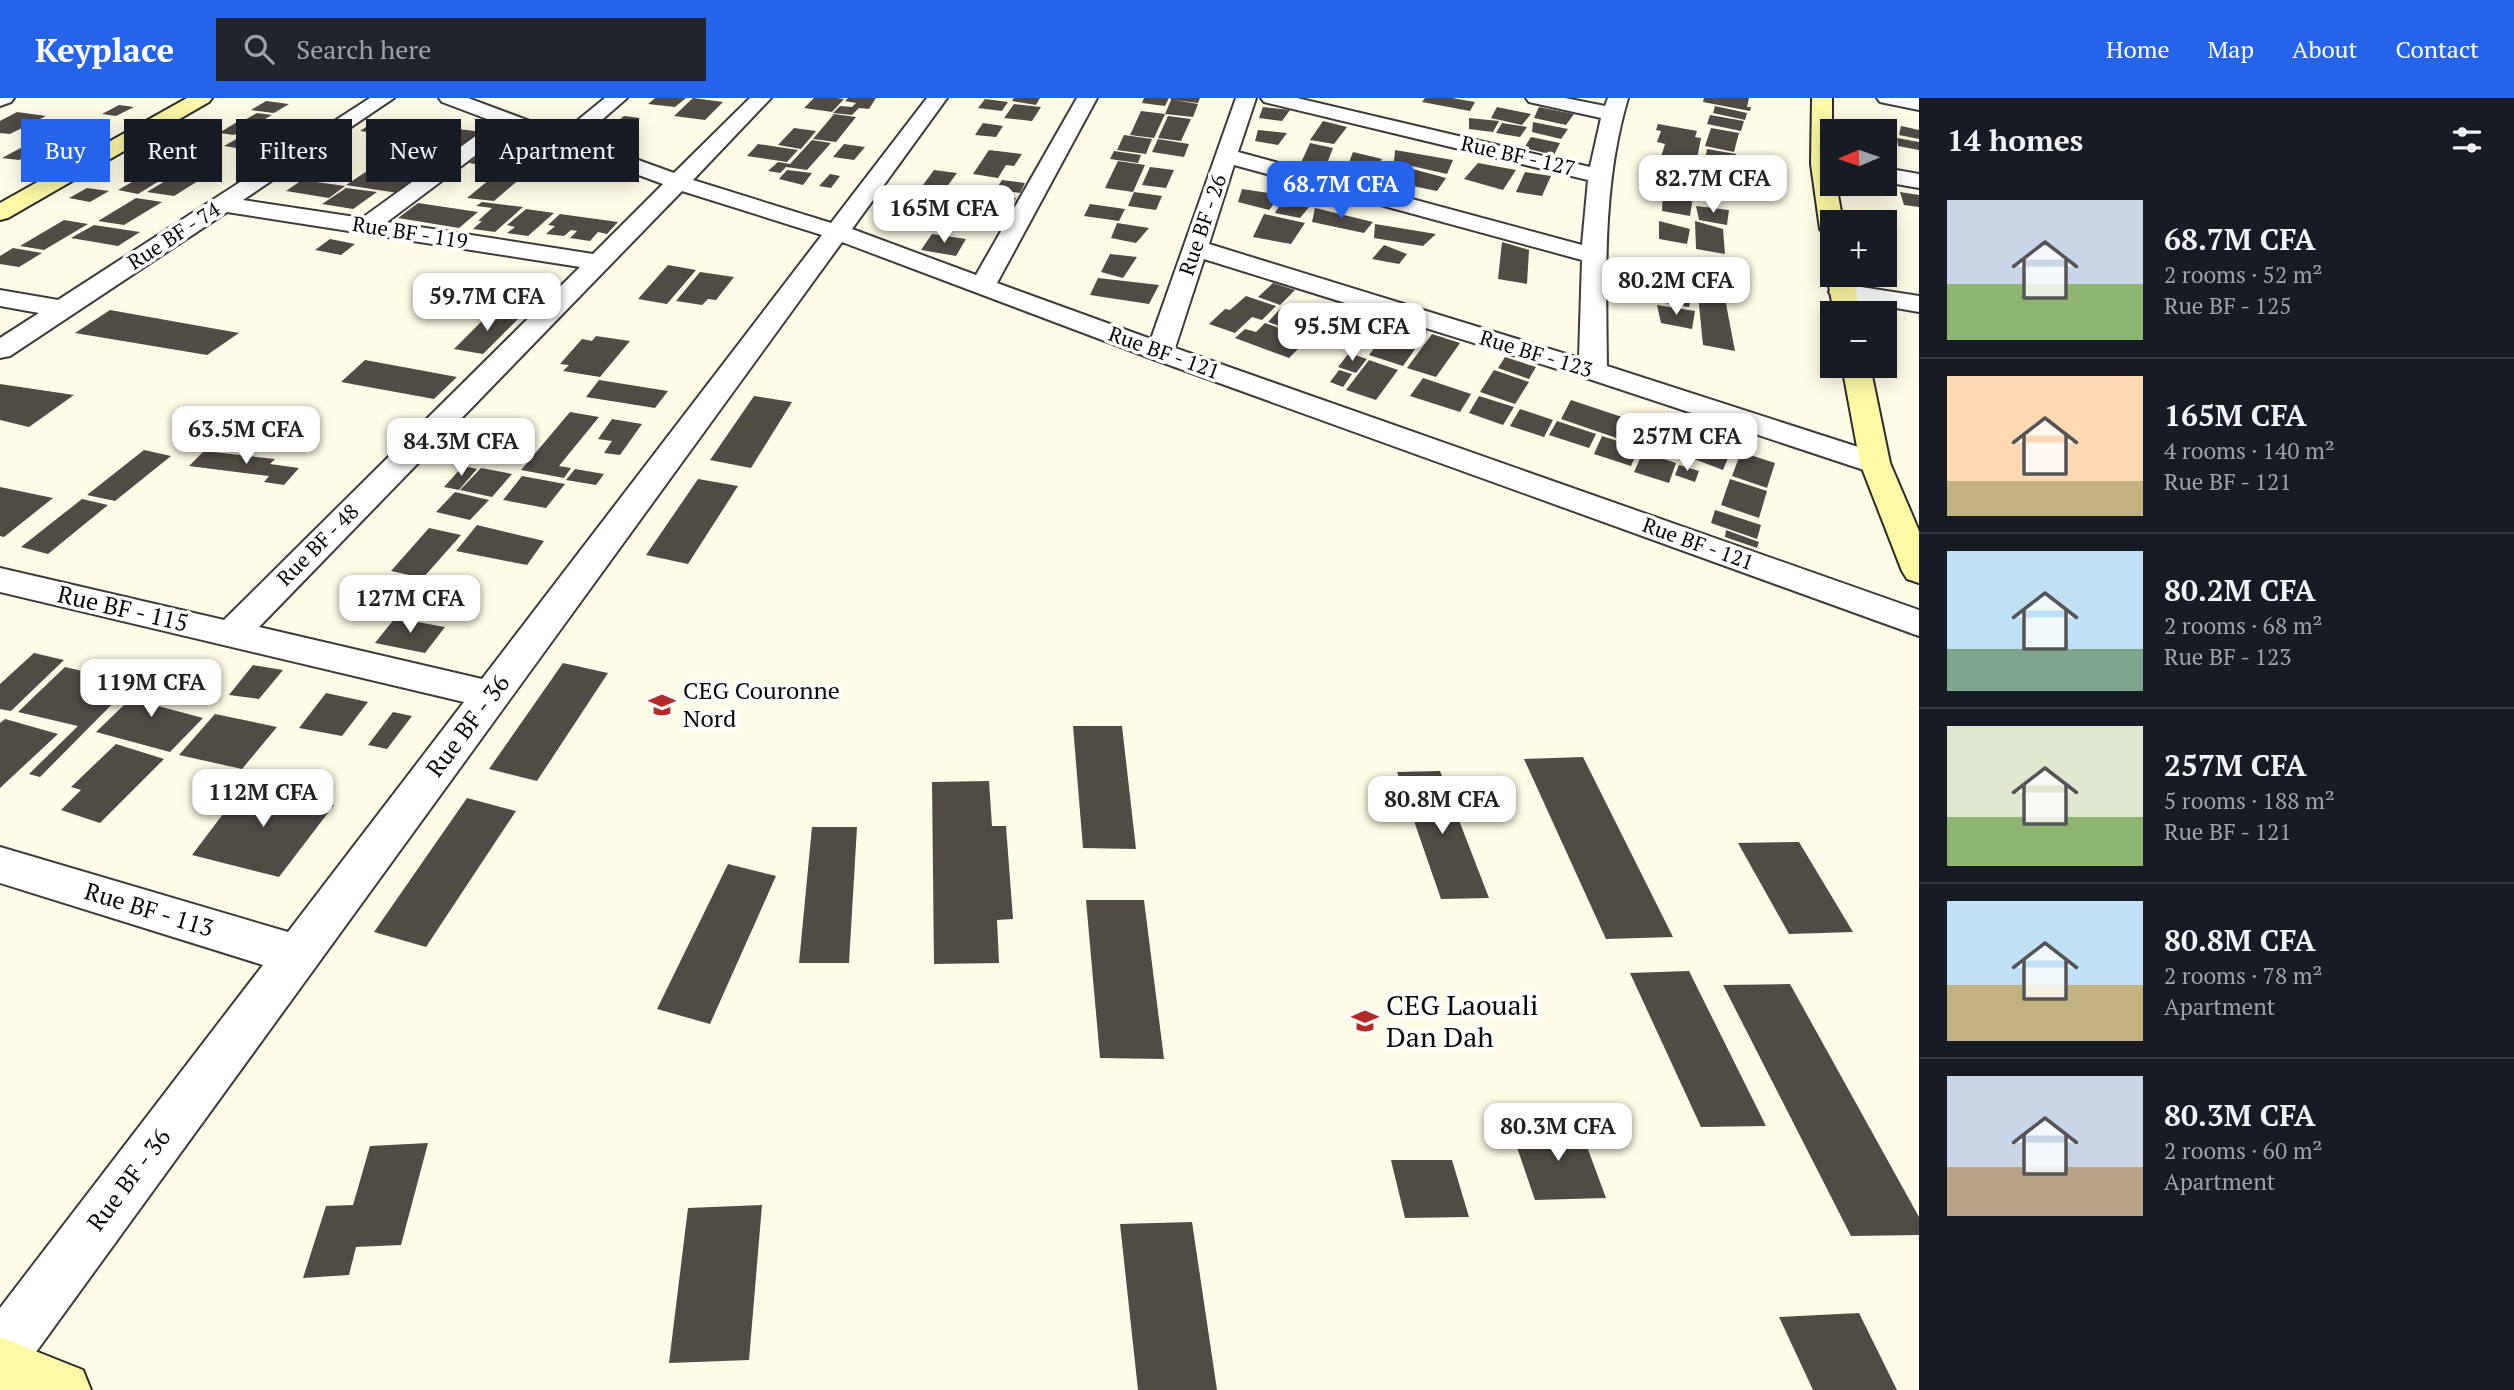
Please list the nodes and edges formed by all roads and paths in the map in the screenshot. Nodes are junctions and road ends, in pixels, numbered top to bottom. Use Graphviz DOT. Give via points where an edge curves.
graph roads {
  1 [pos="202,98"];
  2 [pos="384,98"];
  3 [pos="449,98"];
  4 [pos="617,98"];
  5 [pos="761,98"];
  6 [pos="937,98"];
  7 [pos="1087,98"];
  8 [pos="1246,98"];
  9 [pos="1271,98"];
  10 [pos="1536,98"];
  11 [pos="1887,98"];
  12 [pos="1819,99"];
  13 [pos="1919,104"];
  14 [pos="1615,106"];
  15 [pos="504,119"];
  16 [pos="592,119"];
  17 [pos="1821,119"];
  18 [pos="475,146"];
  19 [pos="1227,156"];
  20 [pos="639,168"];
  21 [pos="1601,176"];
  22 [pos="1897,177"];
  23 [pos="1919,181"];
  24 [pos="677,182"];
  25 [pos="222,204"];
  26 [pos="0,213"];
  27 [pos="367,226"];
  28 [pos="836,232"];
  29 [pos="1195,248"];
  30 [pos="1594,256"];
  31 [pos="598,262"];
  32 [pos="983,286"];
  33 [pos="1843,293"];
  34 [pos="0,298"];
  35 [pos="1919,304"];
  36 [pos="63,309"];
  37 [pos="0,350"];
  38 [pos="1160,352"];
  39 [pos="1592,372"];
  40 [pos="1858,378"];
  41 [pos="1875,463"];
  42 [pos="1919,571"];
  43 [pos="0,580"];
  44 [pos="1919,623"];
  45 [pos="231,634"];
  46 [pos="492,695"];
  47 [pos="0,864"];
  48 [pos="298,955"];
  49 [pos="0,1354"];
  50 [pos="0,1365"];
  51 [pos="63,1390"];
  1 -- 26 [label="street"];
  2 -- 25 [label="street, Rue BF - 74"];
  3 -- 15 [label="street, Rue BF - 121"];
  4 -- 16 [label="street"];
  5 -- 24 [label="street, Rue BF - 48"];
  6 -- 28 [label="street, Rue BF - 36"];
  7 -- 32 [label="street"];
  8 -- 19 [label="street, Rue BF - 26"];
  9 -- 21 [label="street, Rue BF - 127"];
  10 -- 14 [label="street"];
  11 -- 13 [label="street"];
  12 -- 17 [label="street"];
  14 -- 21 [label="street"];
  18 -- 27 [label="street"];
  19 -- 29 [label="street, Rue BF - 26"];
  19 -- 30 [label="street"];
  20 -- 24 [label="street, Rue BF - 121"];
  21 -- 30 [label="street"];
  22 -- 23 [label="street"];
  24 -- 28 [label="street, Rue BF - 121"];
  24 -- 31 [label="street, Rue BF - 48"];
  25 -- 27 [label="street, Rue BF - 119"];
  25 -- 36 [label="street, Rue BF - 74"];
  27 -- 31 [label="street, Rue BF - 119"];
  28 -- 32 [label="street, Rue BF - 121"];
  28 -- 46 [label="street, Rue BF - 36"];
  29 -- 38 [label="street, Rue BF - 26"];
  29 -- 39 [label="street, Rue BF - 123"];
  30 -- 39 [label="street"];
  31 -- 45 [label="street, Rue BF - 48"];
  32 -- 38 [label="street, Rue BF - 121"];
  33 -- 35 [label="street"];
  34 -- 36 [label="street"];
  36 -- 37 [label="street, Rue BF - 74"];
  38 -- 44 [label="street, Rue BF - 121"];
  39 -- 41 [label="street, Rue BF - 123"];
  40 -- 41 [label="street"];
  41 -- 42 [label="street"];
  43 -- 45 [label="street, Rue BF - 115"];
  45 -- 46 [label="street, Rue BF - 115"];
  46 -- 48 [label="street, Rue BF - 36"];
  47 -- 48 [label="street, Rue BF - 113"];
  48 -- 49 [label="street, Rue BF - 36"];
  50 -- 51 [label="street"];
}
